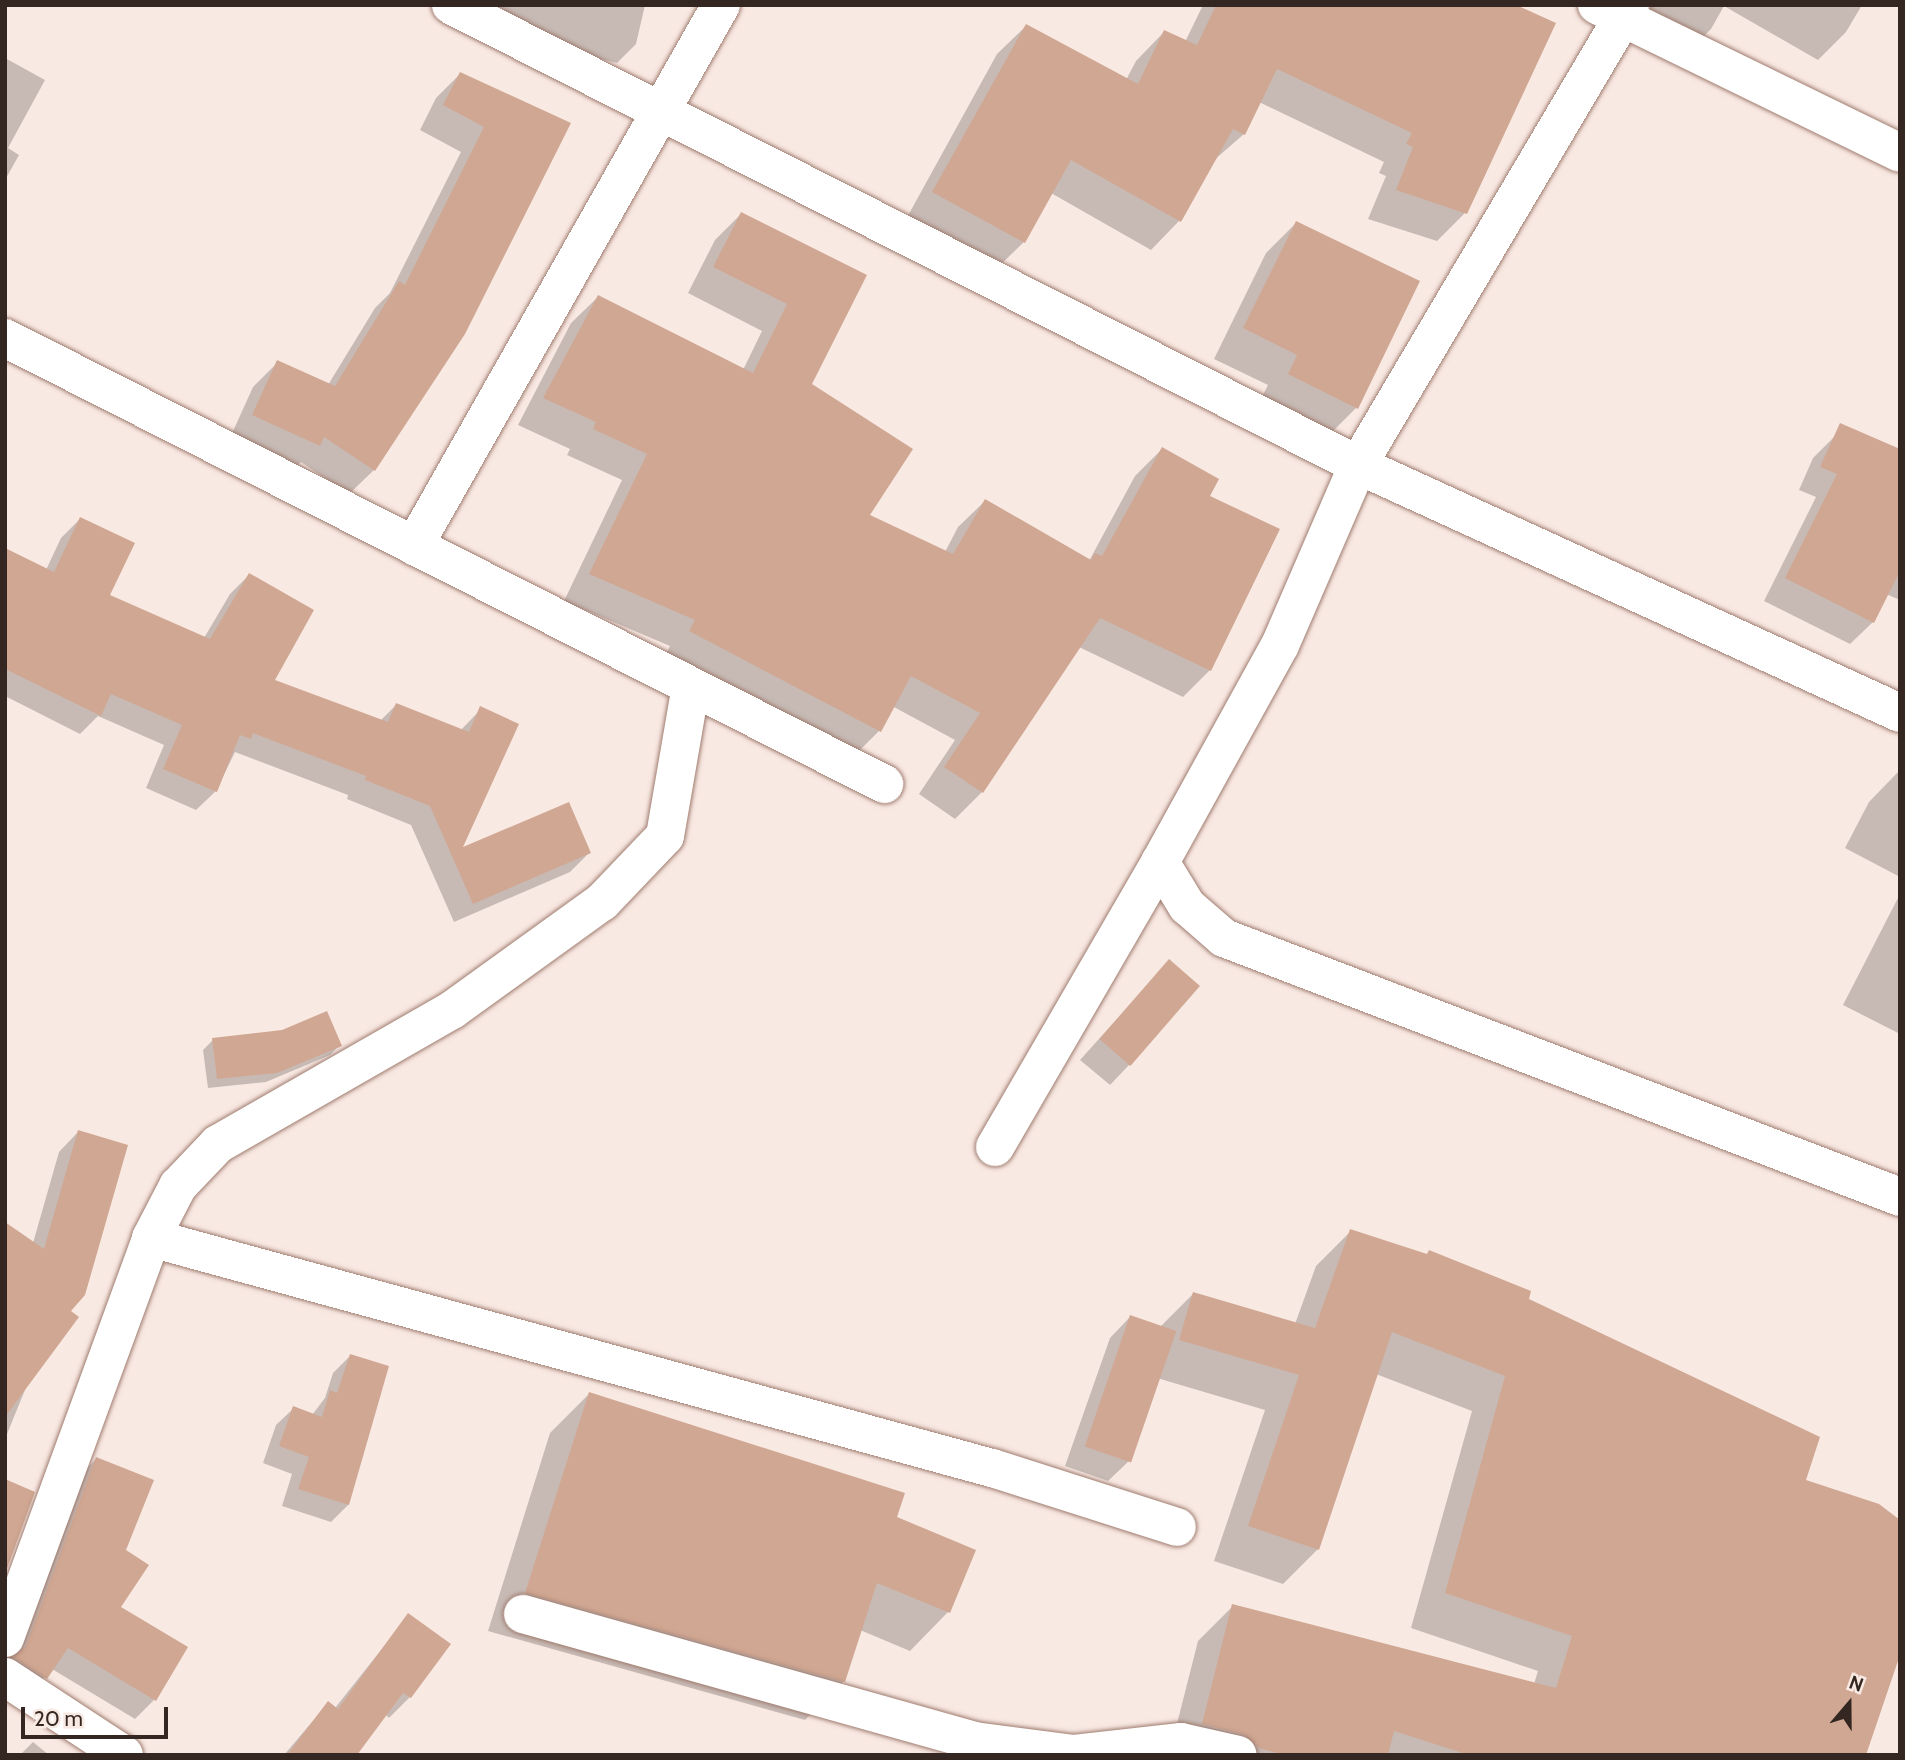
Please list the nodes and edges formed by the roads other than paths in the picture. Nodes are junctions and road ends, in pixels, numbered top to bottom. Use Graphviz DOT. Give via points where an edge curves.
graph roads {
  1 [pos="450,5"];
  2 [pos="721,5"];
  3 [pos="1617,10"];
  4 [pos="662,112"];
  5 [pos="1900,152"];
  6 [pos="5,338"];
  7 [pos="1358,465"];
  8 [pos="414,546"];
  9 [pos="691,686"];
  10 [pos="1900,713"];
  11 [pos="884,784"];
  12 [pos="1160,862"];
  13 [pos="995,1147"];
  14 [pos="1900,1198"];
  15 [pos="151,1238"];
  16 [pos="1177,1527"];
  17 [pos="523,1614"];
  18 [pos="5,1638"];
  19 [pos="5,1677"];
  20 [pos="124,1755"];
  21 [pos="1238,1755"];
  1 -- 4 [label="street"];
  2 -- 4 [label="street"];
  3 -- 5 [label="street"];
  3 -- 7 [label="street"];
  4 -- 7 [label="street"];
  4 -- 8 [label="street"];
  6 -- 8 [label="street"];
  7 -- 10 [label="street"];
  7 -- 12 [label="street" via="1280,645"];
  8 -- 9 [label="street"];
  9 -- 11 [label="street"];
  9 -- 15 [label="street" via="665,836 602,902 452,1010 218,1144 178,1186"];
  12 -- 13 [label="street"];
  12 -- 14 [label="street" via="1186,905 1224,938"];
  15 -- 16 [label="street" via="992,1468"];
  15 -- 18 [label="street"];
  17 -- 21 [label="street" via="974,1741 1074,1754 1181,1742"];
  19 -- 20 [label="street"];
}
